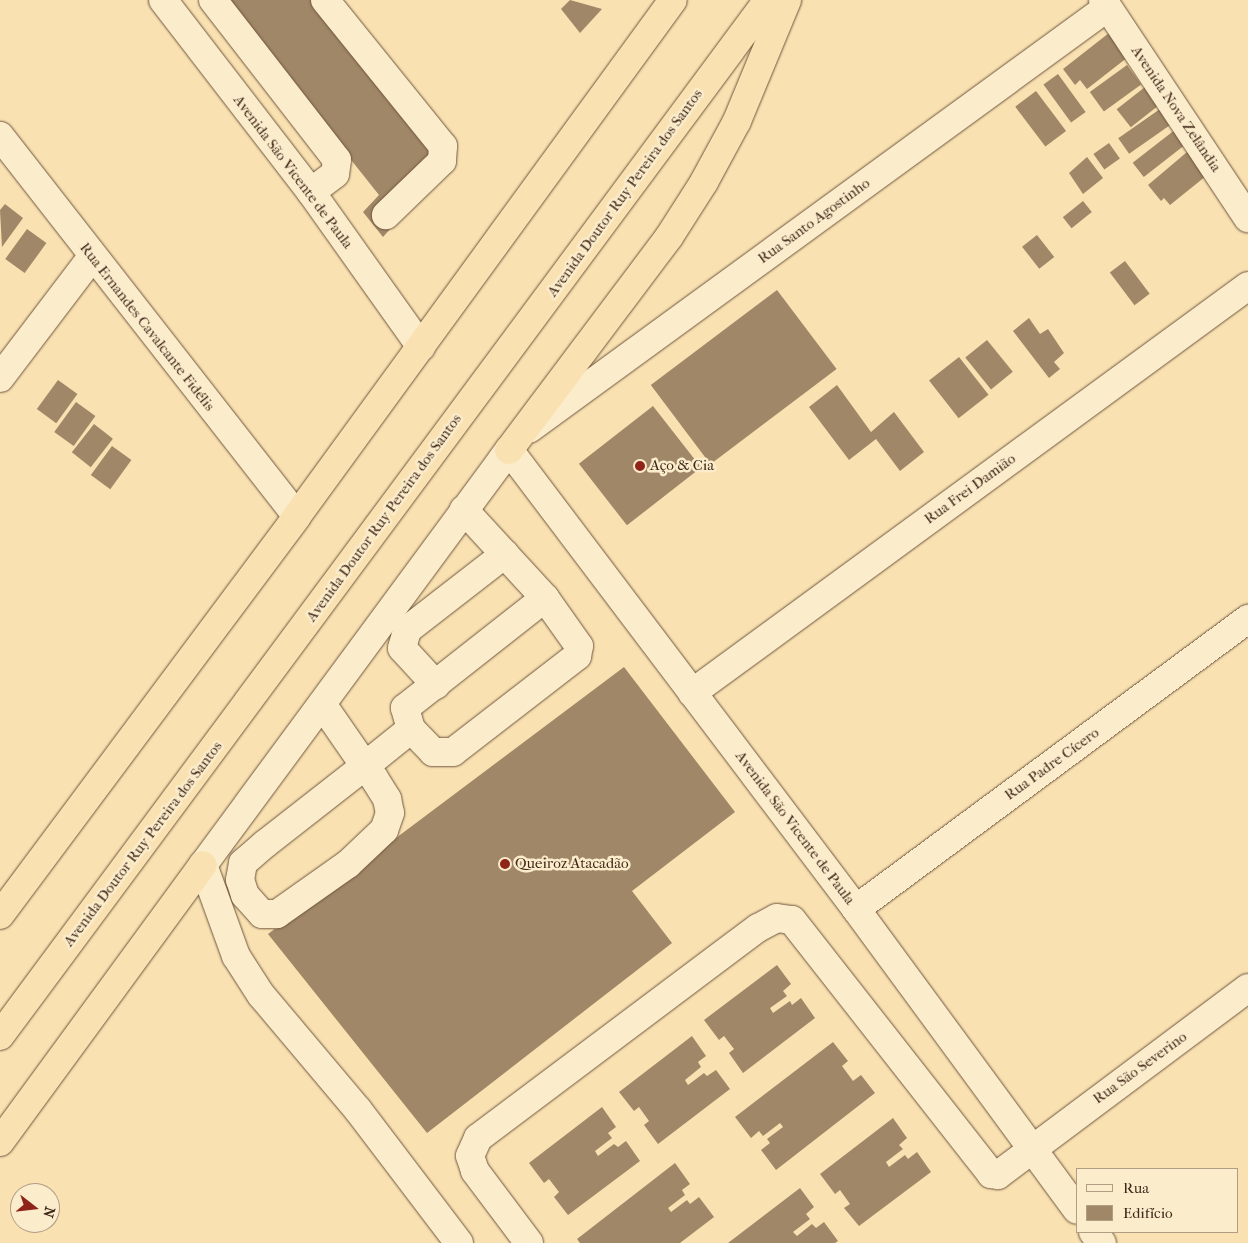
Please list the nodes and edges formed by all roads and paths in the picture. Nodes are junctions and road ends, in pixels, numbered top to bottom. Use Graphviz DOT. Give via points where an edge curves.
graph roads {
  1 [pos="162,0"];
  2 [pos="212,0"];
  3 [pos="325,0"];
  4 [pos="673,0"];
  5 [pos="768,0"];
  6 [pos="787,0"];
  7 [pos="1105,4"];
  8 [pos="0,136"];
  9 [pos="311,192"];
  10 [pos="386,215"];
  11 [pos="1248,218"];
  12 [pos="92,257"];
  13 [pos="1248,286"];
  14 [pos="420,347"];
  15 [pos="0,378"];
  16 [pos="514,442"];
  17 [pos="464,510"];
  18 [pos="297,516"];
  19 [pos="505,554"];
  20 [pos="544,598"];
  21 [pos="1248,619"];
  22 [pos="436,685"];
  23 [pos="692,693"];
  24 [pos="322,704"];
  25 [pos="412,729"];
  26 [pos="364,766"];
  27 [pos="203,865"];
  28 [pos="856,909"];
  29 [pos="0,915"];
  30 [pos="1248,988"];
  31 [pos="0,1036"];
  32 [pos="0,1142"];
  33 [pos="1032,1148"];
  34 [pos="1076,1209"];
  35 [pos="1094,1233"];
  36 [pos="459,1243"];
  37 [pos="530,1243"];
  38 [pos="1102,1243"];
  1 -- 9 [label="street, Avenida São Vicente de Paula"];
  2 -- 9 [label="street" via="337,160 335,174"];
  3 -- 10 [label="street" via="443,146 442,161"];
  4 -- 14 [label="highway"];
  5 -- 31 [label="highway, Avenida Doutor Ruy Pereira dos Santos"];
  6 -- 16 [label="highway" via="737,121 704,182 669,237"];
  7 -- 11 [label="street, Avenida Nova Zelândia"];
  7 -- 16 [label="street, Rua Santo Agostinho"];
  8 -- 12 [label="street, Rua Ernandes Cavalcante Fidélis"];
  9 -- 14 [label="street, Avenida São Vicente de Paula"];
  12 -- 15 [label="street"];
  12 -- 18 [label="street, Rua Ernandes Cavalcante Fidélis"];
  13 -- 23 [label="street, Rua Frei Damião"];
  14 -- 18 [label="highway"];
  16 -- 17 [label="street, Rua Santo Agostinho"];
  16 -- 23 [label="street, Avenida São Vicente de Paula"];
  17 -- 19 [label="street"];
  17 -- 24 [label="street, Rua Santo Agostinho"];
  18 -- 29 [label="highway"];
  19 -- 20 [label="street"];
  19 -- 22 [label="street" via="407,630 402,648"];
  20 -- 22 [label="street"];
  20 -- 25 [label="street" via="576,637 579,646 577,656 453,752 442,755 433,752"];
  21 -- 28 [label="street, Rua Padre Cícero"];
  22 -- 25 [label="street" via="405,708"];
  23 -- 28 [label="street, Avenida São Vicente de Paula"];
  24 -- 26 [label="street"];
  24 -- 27 [label="street, Rua Santo Agostinho"];
  25 -- 26 [label="street"];
  26 -- 26 [label="street" via="387,799 390,813 384,830 348,864 277,914 262,914 245,895 240,880 243,864"];
  27 -- 32 [label="highway"];
  27 -- 36 [label="street" via="236,956 291,1033 358,1110"];
  28 -- 33 [label="street, Avenida São Vicente de Paula"];
  30 -- 33 [label="street, Rua São Severino"];
  33 -- 34 [label="street, Avenida São Vicente de Paula"];
  33 -- 37 [label="street, Rua São Severino" via="1004,1172 991,1174 792,920 777,918 758,928 478,1138 470,1156 475,1171"];
  35 -- 38 [label="street"];
}
